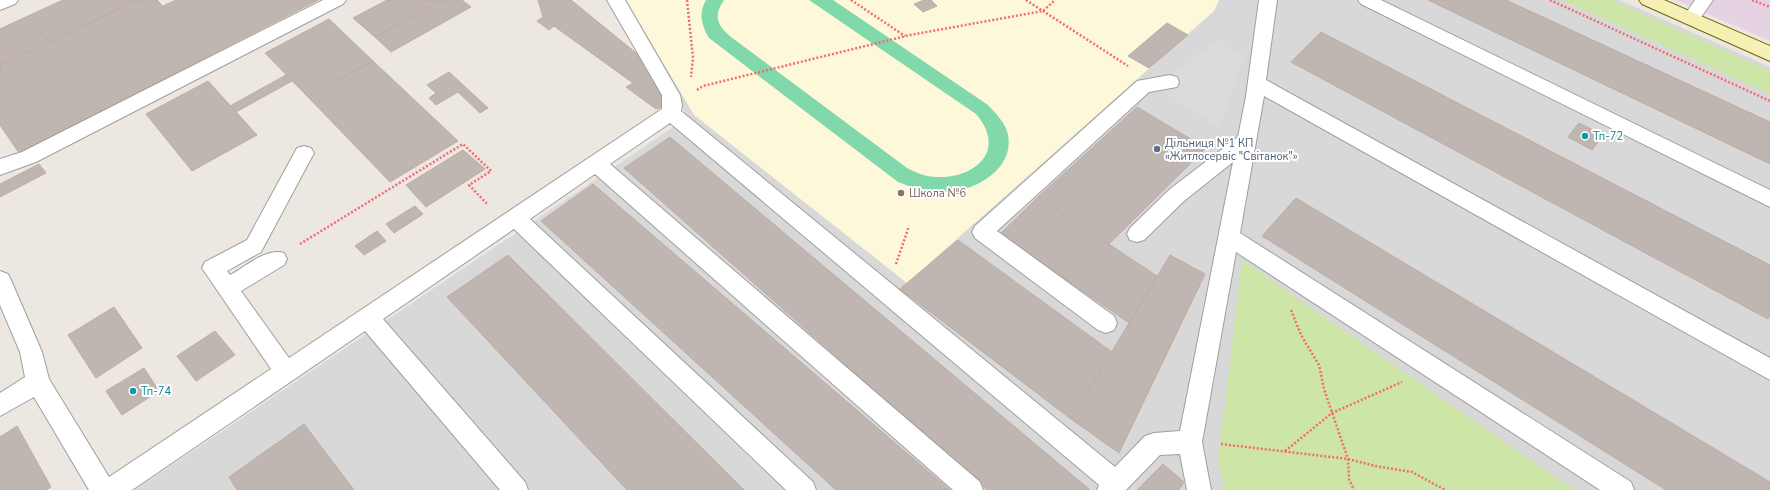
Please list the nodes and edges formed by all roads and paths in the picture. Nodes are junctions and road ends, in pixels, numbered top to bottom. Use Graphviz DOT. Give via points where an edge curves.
graph roads {
  1 [pos="9,0"];
  2 [pos="337,0"];
  3 [pos="616,0"];
  4 [pos="687,0"];
  5 [pos="851,0"];
  6 [pos="1026,0"];
  7 [pos="1055,0"];
  8 [pos="1268,0"];
  9 [pos="1367,0"];
  10 [pos="1550,0"];
  11 [pos="1648,0"];
  12 [pos="1704,0"];
  13 [pos="1752,0"];
  14 [pos="0,4"];
  15 [pos="1770,7"];
  16 [pos="1043,11"];
  17 [pos="1691,19"];
  18 [pos="905,36"];
  19 [pos="1770,54"];
  20 [pos="1128,66"];
  21 [pos="690,80"];
  22 [pos="1170,82"];
  23 [pos="1256,83"];
  24 [pos="690,94"];
  25 [pos="1770,100"];
  26 [pos="671,113"];
  27 [pos="1246,140"];
  28 [pos="304,153"];
  29 [pos="596,164"];
  30 [pos="0,167"];
  31 [pos="1770,199"];
  32 [pos="491,208"];
  33 [pos="516,218"];
  34 [pos="909,226"];
  35 [pos="1137,234"];
  36 [pos="1229,237"];
  37 [pos="276,259"];
  38 [pos="895,266"];
  39 [pos="0,280"];
  40 [pos="227,288"];
  41 [pos="1288,305"];
  42 [pos="367,317"];
  43 [pos="1106,324"];
  44 [pos="1429,366"];
  45 [pos="1770,370"];
  46 [pos="286,372"];
  47 [pos="38,382"];
  48 [pos="0,404"];
  49 [pos="1332,413"];
  50 [pos="1190,442"];
  51 [pos="1284,451"];
  52 [pos="1348,459"];
  53 [pos="1112,487"];
  54 [pos="103,490"];
  55 [pos="111,490"];
  56 [pos="516,490"];
  57 [pos="804,490"];
  58 [pos="971,490"];
  59 [pos="1199,490"];
  60 [pos="1354,490"];
  61 [pos="1445,490"];
  62 [pos="1622,490"];
  1 -- 14 [label="lane"];
  2 -- 30 [label="lane" via="29,157"];
  3 -- 26 [label="lane" via="671,95"];
  4 -- 21 [label="path" via="686,11 692,37"];
  5 -- 18 [label="path"];
  6 -- 16 [label="path"];
  7 -- 16 [label="path"];
  8 -- 23 [label="lane"];
  9 -- 31 [label="lane"];
  10 -- 25 [label="path"];
  11 -- 17 [label="street"];
  12 -- 17 [label="lane"];
  13 -- 15 [label="path"];
  16 -- 18 [label="path"];
  16 -- 20 [label="path"];
  17 -- 19 [label="street"];
  18 -- 24 [label="path" via="703,86"];
  22 -- 43 [label="lane" via="1144,86 982,232"];
  23 -- 27 [label="lane"];
  23 -- 45 [label="lane"];
  26 -- 29 [label="lane"];
  26 -- 53 [label="lane"];
  27 -- 35 [label="lane" via="1177,195"];
  27 -- 36 [label="lane"];
  28 -- 40 [label="lane" via="254,246 212,268"];
  29 -- 33 [label="lane"];
  29 -- 58 [label="lane"];
  32 -- 37 [label="path" via="469,185 491,171 463,144"];
  33 -- 42 [label="lane"];
  33 -- 57 [label="lane"];
  34 -- 38 [label="path"];
  36 -- 44 [label="lane"];
  36 -- 50 [label="lane"];
  37 -- 40 [label="lane"];
  39 -- 47 [label="lane" via="31,352"];
  40 -- 46 [label="lane"];
  41 -- 49 [label="path" via="1301,335 1319,365"];
  42 -- 46 [label="lane"];
  42 -- 56 [label="lane"];
  44 -- 49 [label="path" via="1399,383"];
  44 -- 62 [label="lane"];
  46 -- 55 [label="lane"];
  47 -- 48 [label="lane"];
  47 -- 54 [label="lane"];
  49 -- 51 [label="path"];
  49 -- 52 [label="path"];
  50 -- 51 [label="path"];
  50 -- 53 [label="lane" via="1154,444"];
  50 -- 59 [label="lane"];
  51 -- 52 [label="path"];
  52 -- 60 [label="path" via="1349,479"];
  52 -- 61 [label="path" via="1412,472"];
}
